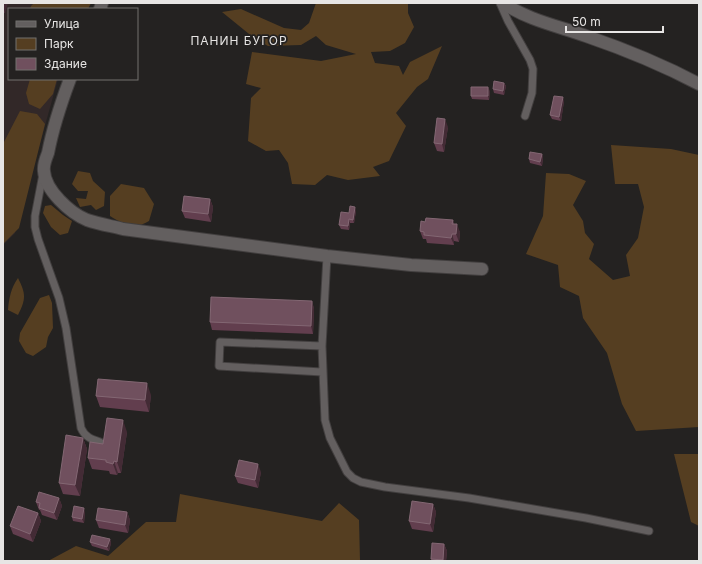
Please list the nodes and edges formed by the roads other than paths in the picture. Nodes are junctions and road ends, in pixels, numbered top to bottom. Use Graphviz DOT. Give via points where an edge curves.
graph roads {
  1 [pos="500,3"];
  2 [pos="503,3"];
  3 [pos="70,80"];
  4 [pos="699,84"];
  5 [pos="525,116"];
  6 [pos="44,170"];
  7 [pos="327,256"];
  8 [pos="482,269"];
  9 [pos="322,346"];
  10 [pos="322,372"];
  11 [pos="100,442"];
  12 [pos="649,531"];
  1 -- 5 [label="lane" via="533,69 532,93"];
  2 -- 4 [label="street" via="532,18 620,48"];
  3 -- 6 [label="street" via="53,127"];
  6 -- 7 [label="street" via="48,184 57,197 86,219 103,225"];
  6 -- 11 [label="lane" via="35,227 59,298 81,428 84,434"];
  7 -- 8 [label="street" via="410,265"];
  7 -- 9 [label="lane"];
  9 -- 10 [label="lane"];
  9 -- 10 [label="lane" via="220,342 219,366"];
  10 -- 12 [label="lane" via="325,420 330,438 347,472 361,482 586,518"];
}
